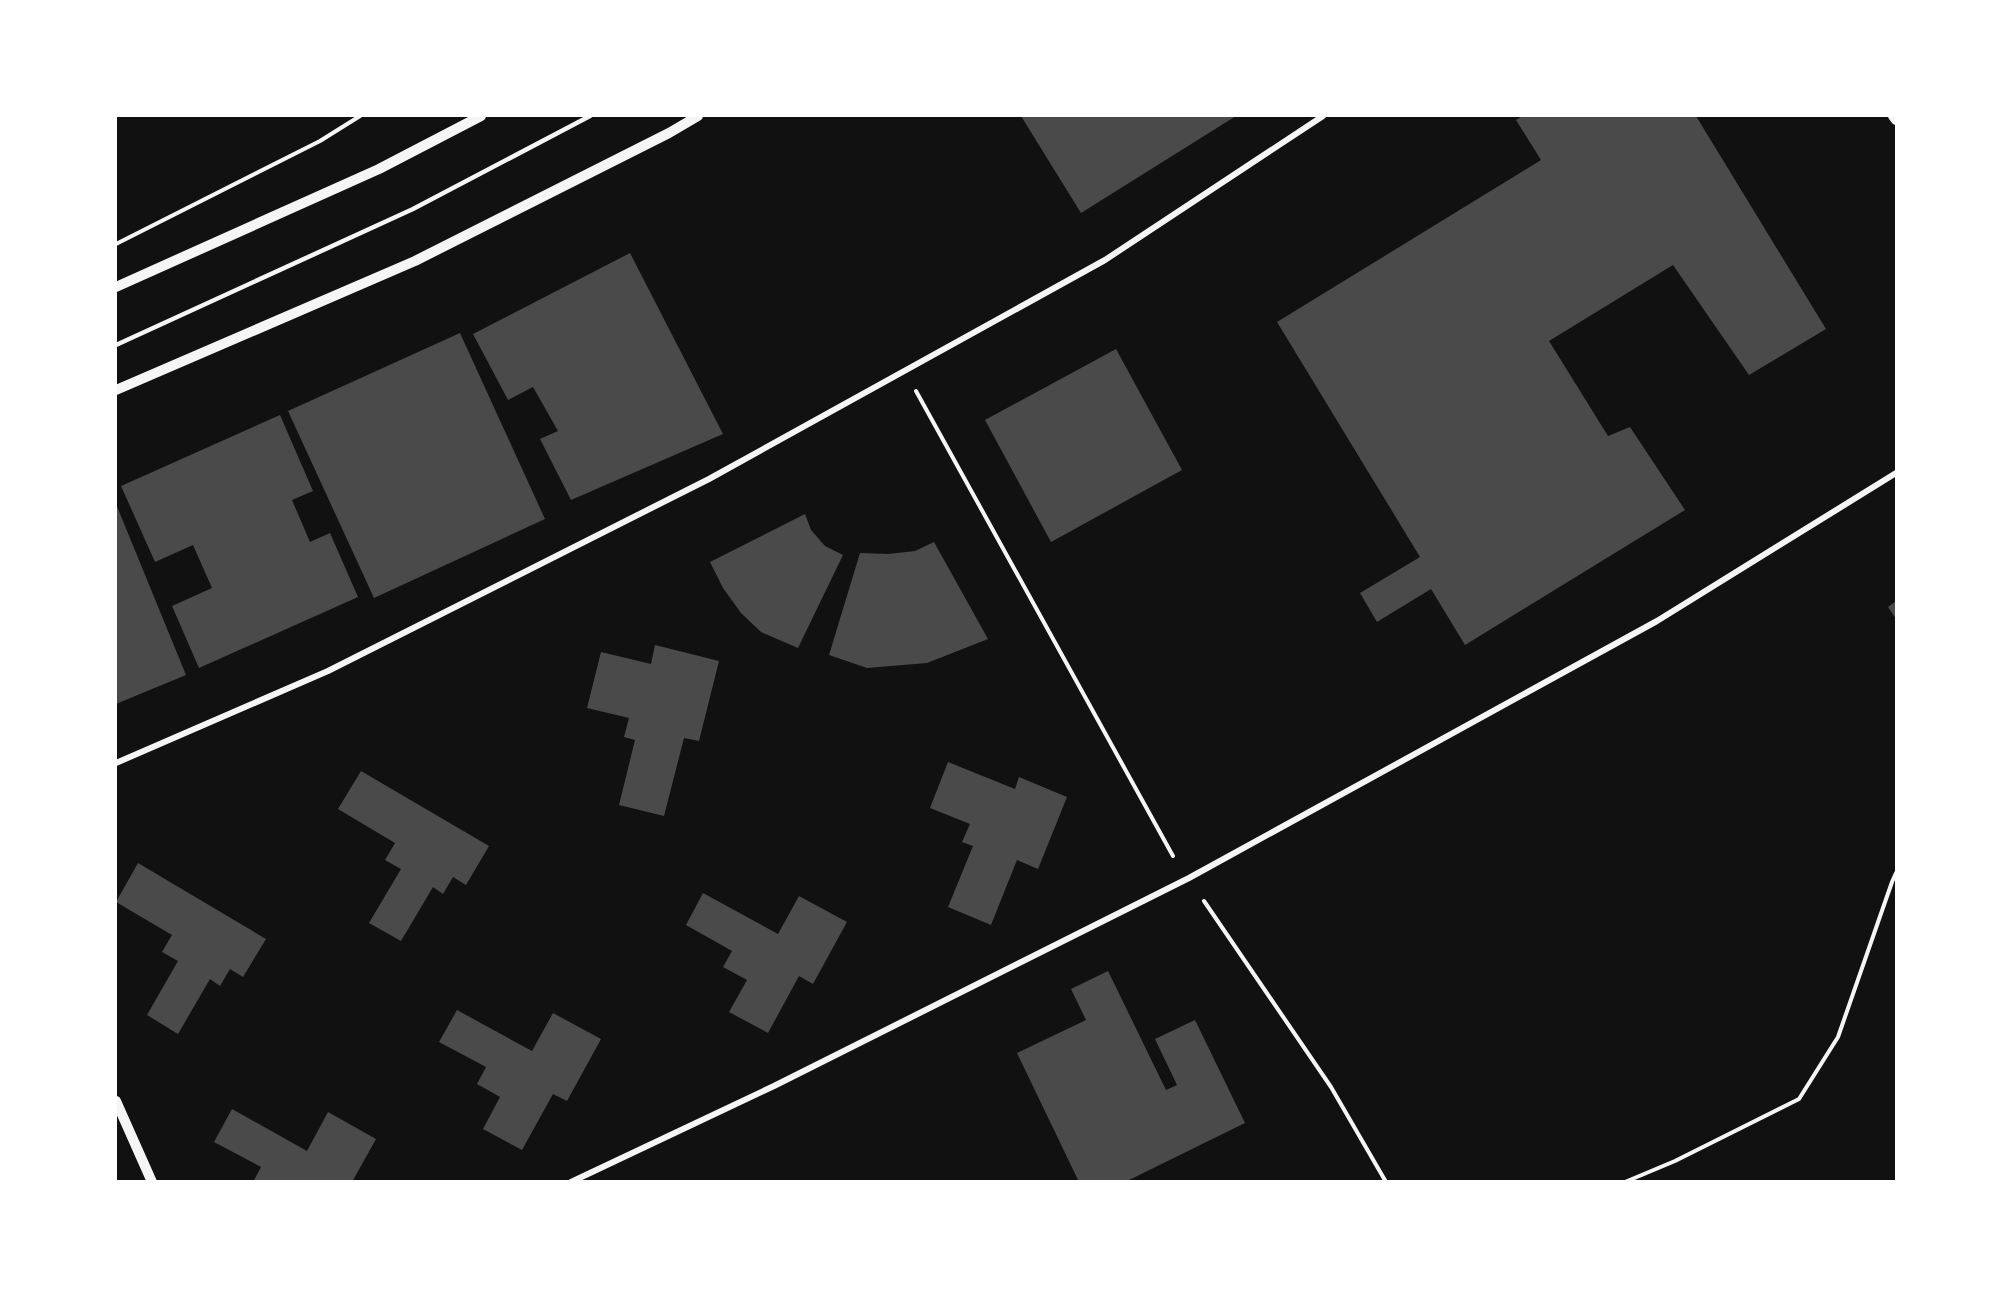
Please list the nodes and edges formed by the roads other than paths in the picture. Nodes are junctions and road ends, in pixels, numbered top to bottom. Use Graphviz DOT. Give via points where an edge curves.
graph roads {
  1 [pos="481,116"];
  2 [pos="590,116"];
  3 [pos="698,116"];
  4 [pos="1323,116"];
  5 [pos="1893,116"];
  6 [pos="1896,120"];
  7 [pos="116,287"];
  8 [pos="116,345"];
  9 [pos="116,390"];
  10 [pos="1896,473"];
  11 [pos="116,763"];
  12 [pos="116,1101"];
  13 [pos="152,1182"];
  14 [pos="571,1182"];
  1 -- 7 [label="street" via="379,169"];
  2 -- 8 [label="lane" via="413,208"];
  3 -- 9 [label="street" via="415,261"];
  4 -- 11 [label="street" via="1105,260 709,479 328,671"];
  5 -- 6 [label="street"];
  10 -- 14 [label="street" via="1657,621 1189,878 774,1086"];
  12 -- 13 [label="street"];
}
